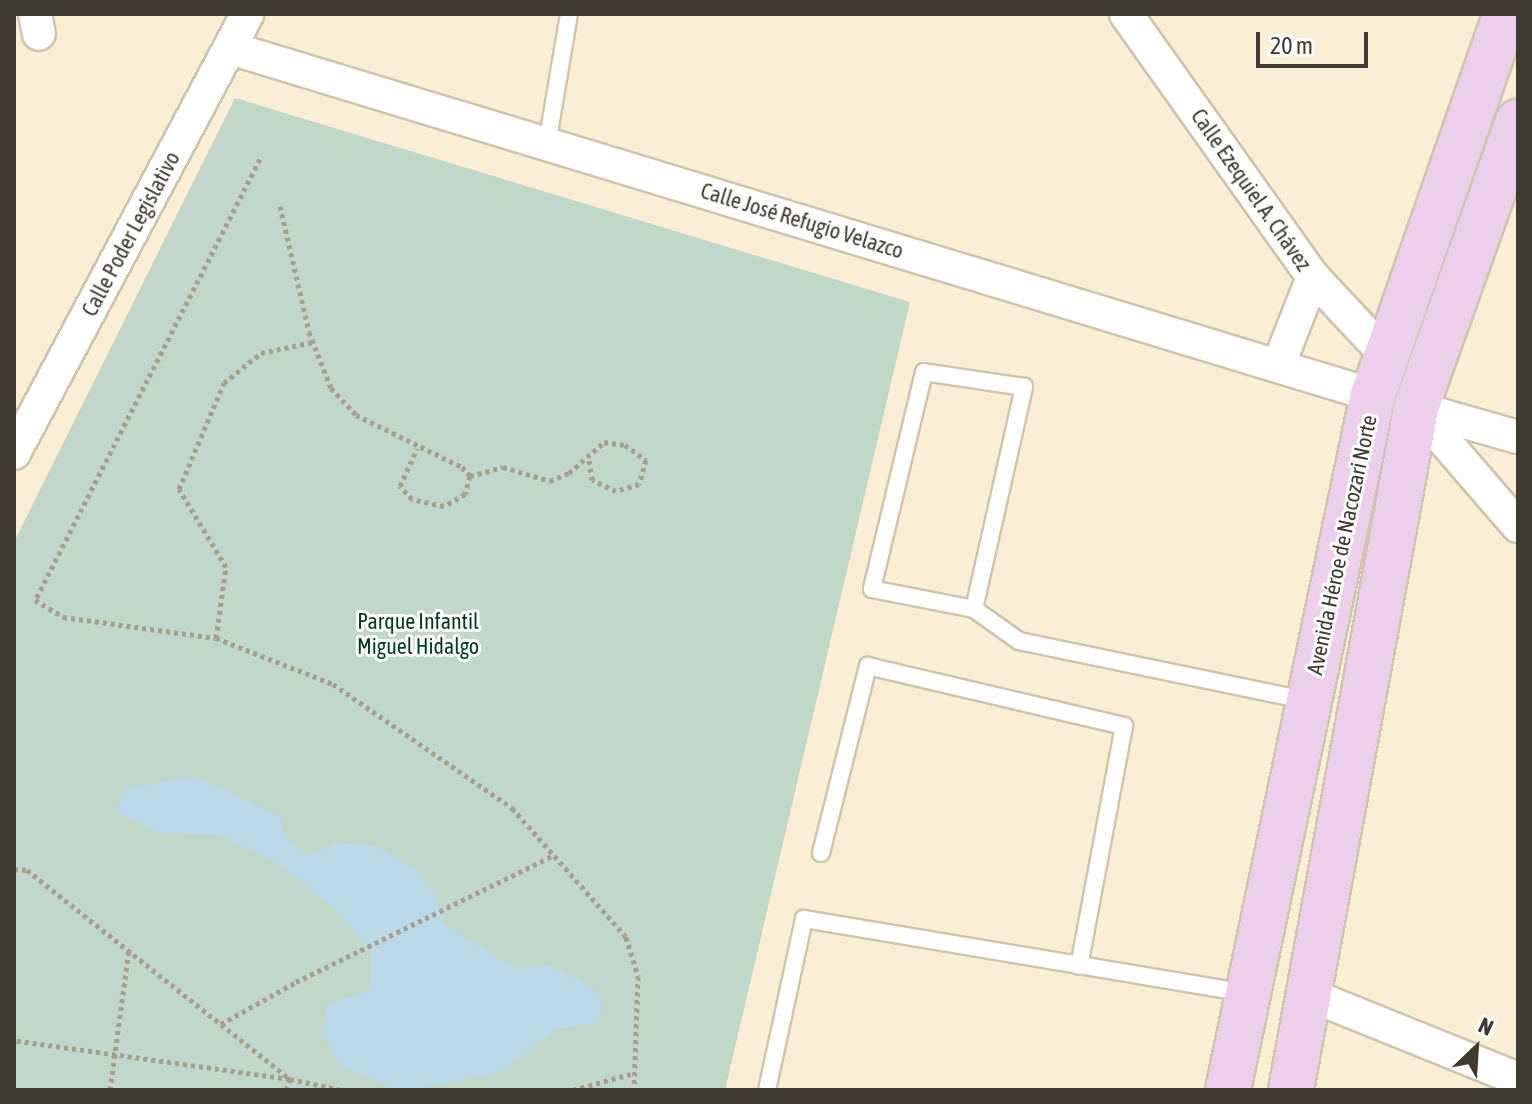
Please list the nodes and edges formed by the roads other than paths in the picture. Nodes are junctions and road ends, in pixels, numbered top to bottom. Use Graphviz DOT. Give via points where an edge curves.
graph roads {
  1 [pos="247,14"];
  2 [pos="569,14"];
  3 [pos="1126,14"];
  4 [pos="1506,14"];
  5 [pos="230,48"];
  6 [pos="1518,122"];
  7 [pos="547,144"];
  8 [pos="1313,277"];
  9 [pos="1278,366"];
  10 [pos="1381,376"];
  11 [pos="1416,408"];
  12 [pos="1518,437"];
  13 [pos="14,453"];
  14 [pos="1518,526"];
  15 [pos="974,609"];
  16 [pos="1310,701"];
  17 [pos="821,853"];
  18 [pos="1079,966"];
  19 [pos="1248,993"];
  20 [pos="1310,995"];
  21 [pos="1518,1079"];
  22 [pos="767,1090"];
  23 [pos="1228,1090"];
  24 [pos="1291,1090"];
  1 -- 5 [label="street, Calle Poder Legislativo"];
  2 -- 7 [label="lane"];
  3 -- 8 [label="street, Calle Ezequiel A. Chávez"];
  4 -- 10 [label="main road, Avenida Héroe de Nacozari Norte"];
  5 -- 7 [label="street, Calle José Refugio Velazco"];
  5 -- 13 [label="street, Calle Poder Legislativo"];
  6 -- 11 [label="main road, Avenida Héroe de Nacozari Norte"];
  7 -- 9 [label="street, Calle José Refugio Velazco"];
  8 -- 9 [label="street"];
  8 -- 10 [label="street, Calle Ezequiel A. Chávez"];
  9 -- 10 [label="street, Calle José Refugio Velazco"];
  10 -- 16 [label="main road, Avenida Héroe de Nacozari Norte"];
  11 -- 12 [label="street"];
  11 -- 14 [label="street"];
  11 -- 20 [label="main road, Avenida Héroe de Nacozari Norte"];
  15 -- 15 [label="lane" via="1024,387 924,372 872,589"];
  15 -- 16 [label="lane" via="1019,641"];
  16 -- 19 [label="main road, Avenida Héroe de Nacozari Norte"];
  17 -- 18 [label="lane" via="868,666 1124,726"];
  18 -- 19 [label="lane"];
  18 -- 22 [label="lane" via="804,919"];
  19 -- 23 [label="main road, Avenida Héroe de Nacozari Norte"];
  20 -- 21 [label="street"];
  20 -- 24 [label="main road, Avenida Héroe de Nacozari Norte"];
}
